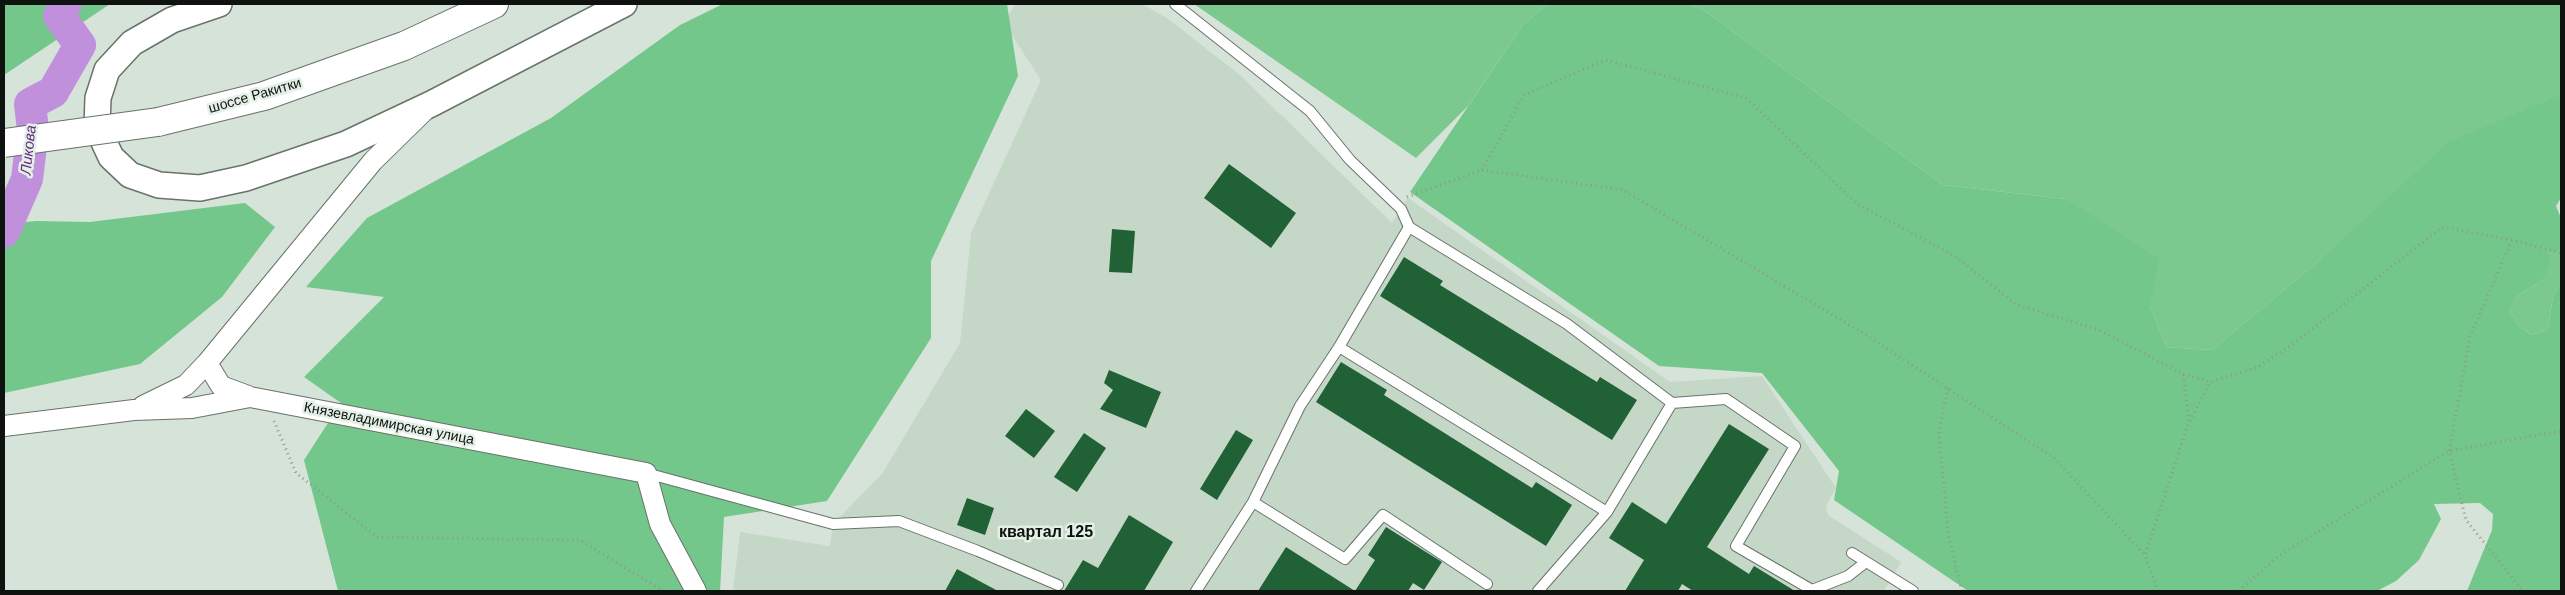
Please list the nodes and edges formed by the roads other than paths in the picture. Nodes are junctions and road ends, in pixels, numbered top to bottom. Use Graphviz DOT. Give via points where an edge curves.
graph roads {
  1 [pos="219,4"];
  2 [pos="494,4"];
  3 [pos="624,4"];
  4 [pos="1175,4"];
  5 [pos="431,104"];
  6 [pos="4,143"];
  7 [pos="1409,227"];
  8 [pos="1339,347"];
  9 [pos="207,363"];
  10 [pos="258,398"];
  11 [pos="1672,403"];
  12 [pos="134,410"];
  13 [pos="4,426"];
  14 [pos="646,474"];
  15 [pos="1253,502"];
  16 [pos="1606,512"];
  17 [pos="1852,553"];
  18 [pos="1866,562"];
  19 [pos="1487,584"];
  20 [pos="1058,585"];
  21 [pos="696,591"];
  22 [pos="1196,591"];
  23 [pos="1538,591"];
  24 [pos="1913,591"];
  1 -- 5 [label="street" via="172,20 132,43 107,70 98,98 97,127 111,157 130,174 159,185 200,188 246,178 346,144"];
  2 -- 6 [label="main road, шоссе Ракитки, bridge" via="404,46 264,96 158,122"];
  3 -- 5 [label="street"];
  4 -- 7 [label="lane" via="1310,111 1350,160 1401,209"];
  5 -- 9 [label="street" via="373,161"];
  7 -- 8 [label="lane"];
  7 -- 11 [label="lane" via="1568,324"];
  8 -- 15 [label="lane" via="1300,406"];
  8 -- 16 [label="lane"];
  9 -- 10 [label="street" via="221,386"];
  9 -- 12 [label="street" via="186,385"];
  10 -- 12 [label="street, Князевладимирская улица" via="192,408"];
  10 -- 14 [label="street, Князевладимирская улица"];
  11 -- 16 [label="lane"];
  11 -- 18 [label="lane" via="1726,399 1795,446 1736,546 1812,590 1848,576"];
  12 -- 13 [label="street, Князевладимирская улица"];
  14 -- 20 [label="lane" via="833,524 899,521"];
  14 -- 21 [label="street" via="660,524"];
  15 -- 19 [label="lane" via="1345,559 1383,515"];
  15 -- 22 [label="lane"];
  16 -- 23 [label="lane"];
  17 -- 18 [label="lane"];
  18 -- 24 [label="lane"];
}
